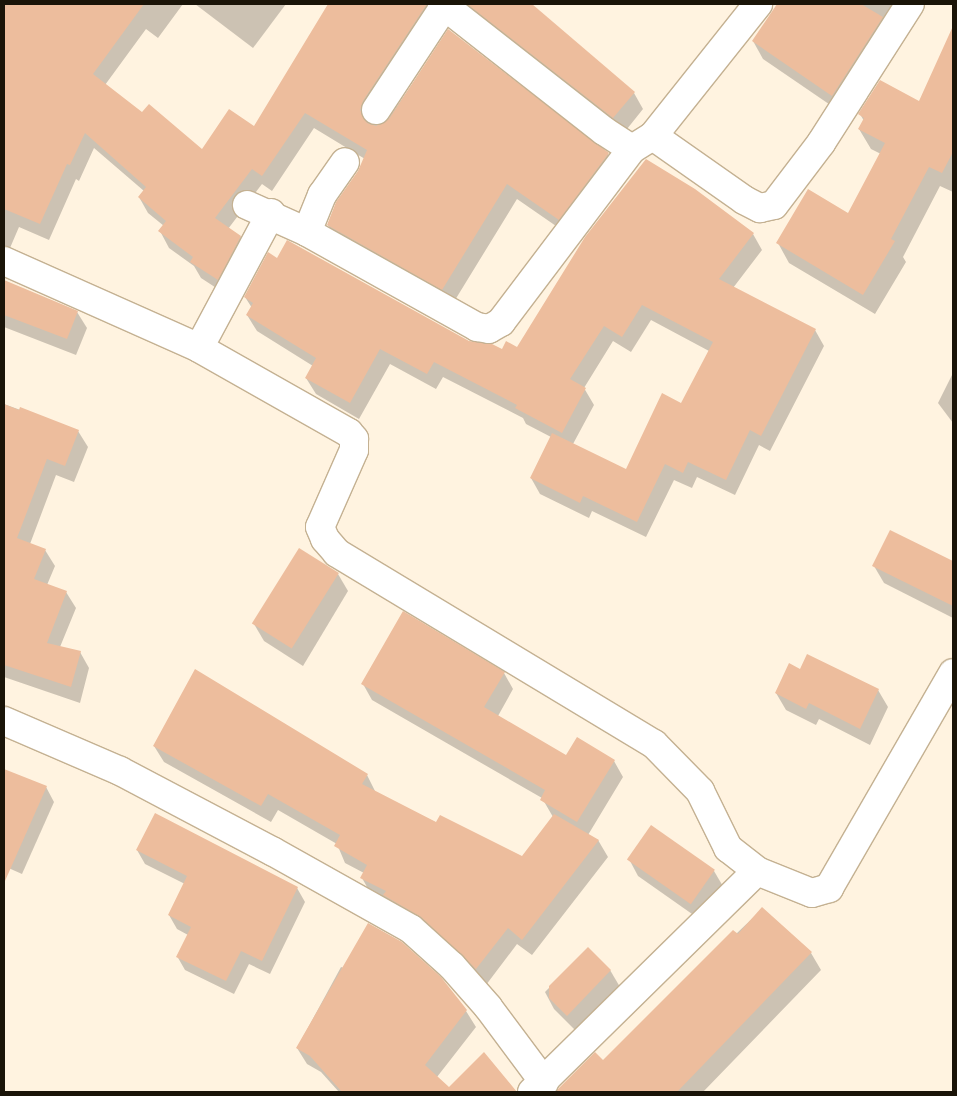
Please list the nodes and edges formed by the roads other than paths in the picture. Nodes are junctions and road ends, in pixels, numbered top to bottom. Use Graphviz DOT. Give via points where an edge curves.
graph roads {
  1 [pos="444,4"];
  2 [pos="758,4"];
  3 [pos="910,4"];
  4 [pos="376,110"];
  5 [pos="643,143"];
  6 [pos="345,162"];
  7 [pos="306,232"];
  8 [pos="4,261"];
  9 [pos="199,348"];
  10 [pos="953,673"];
  11 [pos="4,721"];
  12 [pos="757,871"];
  13 [pos="538,1087"];
  1 -- 4 [label="street"];
  1 -- 5 [label="street" via="604,131"];
  2 -- 5 [label="street"];
  3 -- 5 [label="street" via="821,143 774,205 760,208"];
  5 -- 7 [label="street" via="501,322 489,329 477,327"];
  6 -- 7 [label="street" via="322,195"];
  7 -- 9 [label="street" via="259,209"];
  8 -- 9 [label="street"];
  9 -- 12 [label="street" via="349,433 354,439 354,450 320,527 324,539 337,553 654,744 700,791 728,848"];
  10 -- 12 [label="street" via="829,888 812,893"];
  11 -- 13 [label="street" via="120,771 272,850 411,928 488,1006"];
  12 -- 13 [label="street"];
}
